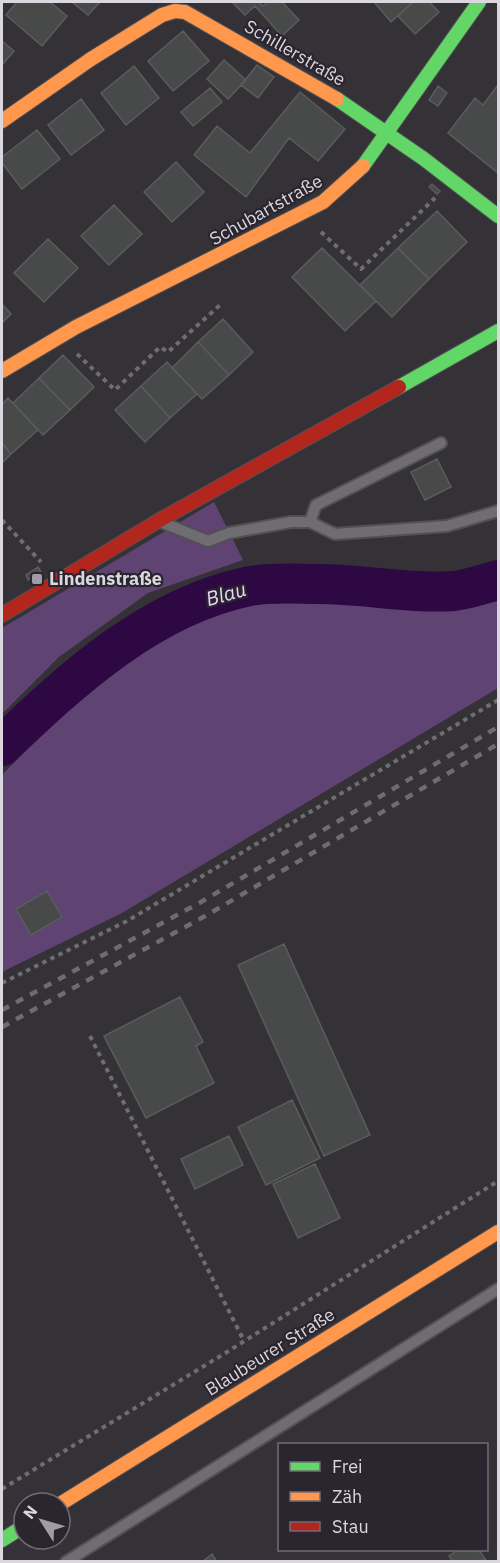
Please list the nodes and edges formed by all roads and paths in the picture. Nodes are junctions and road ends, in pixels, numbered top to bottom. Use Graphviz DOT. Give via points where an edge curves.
graph roads {
  1 [pos="477,2"];
  2 [pos="2,121"];
  3 [pos="388,131"];
  4 [pos="453,181"];
  5 [pos="301,214"];
  6 [pos="498,216"];
  7 [pos="221,304"];
  8 [pos="498,331"];
  9 [pos="59,337"];
  10 [pos="2,371"];
  11 [pos="441,443"];
  12 [pos="498,511"];
  13 [pos="2,520"];
  14 [pos="158,521"];
  15 [pos="310,522"];
  16 [pos="57,581"];
  17 [pos="2,615"];
  18 [pos="498,700"];
  19 [pos="2,983"];
  20 [pos="90,1036"];
  21 [pos="498,1181"];
  22 [pos="498,1232"];
  23 [pos="498,1289"];
  24 [pos="244,1341"];
  25 [pos="2,1489"];
  26 [pos="72,1496"];
  27 [pos="66,1562"];
  1 -- 3 [label="street, Schubartstraße"];
  2 -- 3 [label="street, Schillerstraße" via="162,15 185,12"];
  3 -- 4 [label="street, Schillerstraße"];
  3 -- 5 [label="street, Schubartstraße" via="345,185"];
  4 -- 5 [label="path" via="361,269"];
  4 -- 6 [label="street, Schillerstraße"];
  5 -- 9 [label="street, Schubartstraße"];
  7 -- 9 [label="path" via="168,352 160,347 115,390"];
  8 -- 14 [label="street"];
  9 -- 10 [label="street, Schubartstraße"];
  11 -- 15 [label="lane" via="316,505"];
  12 -- 15 [label="lane" via="447,526 335,534"];
  13 -- 16 [label="path"];
  14 -- 15 [label="lane" via="208,541 229,533"];
  14 -- 16 [label="street"];
  16 -- 17 [label="street"];
  18 -- 19 [label="path" via="127,921"];
  20 -- 24 [label="path"];
  21 -- 24 [label="path"];
  22 -- 26 [label="street, Blaubeurer Straße"];
  23 -- 27 [label="lane"];
  24 -- 25 [label="path"];
}
